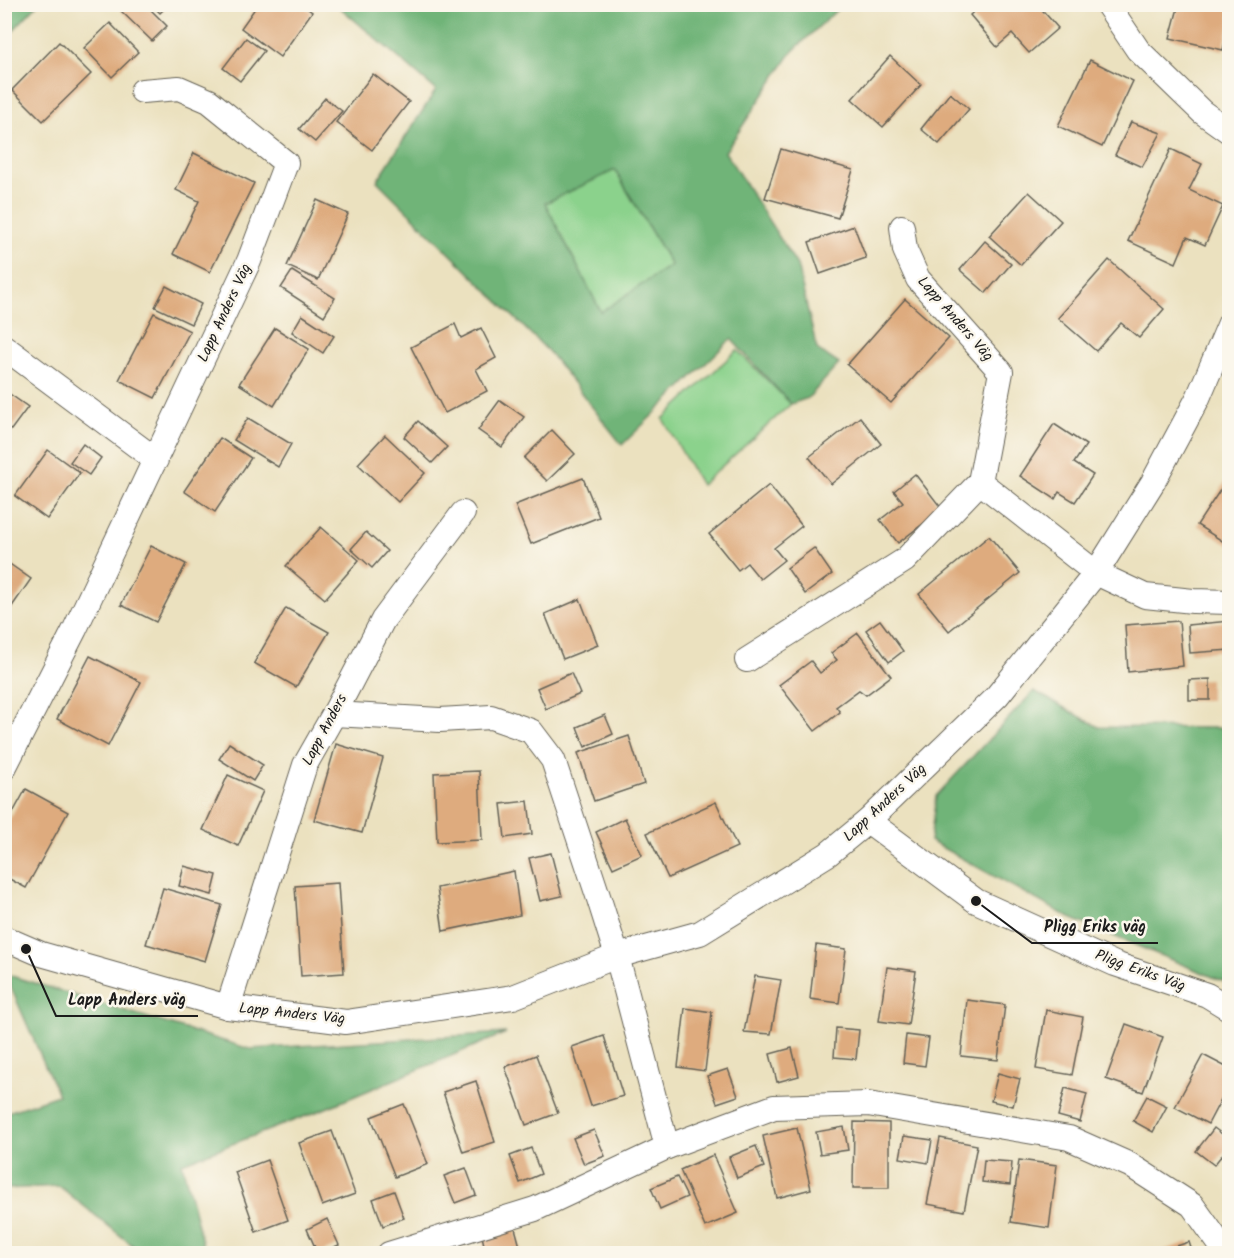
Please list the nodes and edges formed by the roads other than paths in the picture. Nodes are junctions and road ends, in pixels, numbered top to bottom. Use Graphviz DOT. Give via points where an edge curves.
graph roads {
  1 [pos="1107,4"];
  2 [pos="142,91"];
  3 [pos="1230,132"];
  4 [pos="902,226"];
  5 [pos="1230,323"];
  6 [pos="4,347"];
  7 [pos="156,460"];
  8 [pos="980,482"];
  9 [pos="463,513"];
  10 [pos="1096,573"];
  11 [pos="1230,602"];
  12 [pos="747,660"];
  13 [pos="334,714"];
  14 [pos="14,727"];
  15 [pos="4,768"];
  16 [pos="868,821"];
  17 [pos="4,938"];
  18 [pos="617,956"];
  19 [pos="228,1007"];
  20 [pos="1230,1009"];
  21 [pos="667,1147"];
  22 [pos="389,1254"];
  23 [pos="1227,1254"];
  1 -- 3 [label="street" via="1138,50 1202,112"];
  2 -- 7 [label="street, Lapp Anders Väg" via="178,88 208,101 286,163 249,261"];
  4 -- 8 [label="street, Lapp Anders Väg" via="904,250 918,279 1001,372"];
  5 -- 10 [label="street, Lapp Anders Väg" via="1198,398 1153,482"];
  6 -- 7 [label="street"];
  7 -- 14 [label="street, Lapp Anders Väg"];
  8 -- 10 [label="street"];
  8 -- 12 [label="street" via="905,560"];
  9 -- 13 [label="street, Lapp Anders" via="382,620"];
  10 -- 11 [label="street" via="1145,596"];
  10 -- 16 [label="street, Lapp Anders Väg" via="997,696"];
  13 -- 18 [label="street" via="440,720 492,717 531,731 553,760"];
  13 -- 19 [label="street, Lapp Anders" via="305,765"];
  14 -- 15 [label="street, Lapp Anders Väg"];
  16 -- 18 [label="street, Lapp Anders Väg" via="828,854 700,933"];
  16 -- 20 [label="street, Pligg Eriks Väg" via="976,901 1115,964 1206,995"];
  17 -- 19 [label="street, Lapp Anders Väg" via="51,957"];
  18 -- 19 [label="street, Lapp Anders Väg" via="513,997 346,1022"];
  18 -- 21 [label="street"];
  21 -- 22 [label="street" via="536,1209"];
  21 -- 23 [label="street" via="774,1107 868,1104 1069,1138 1130,1165 1192,1205"];
}
